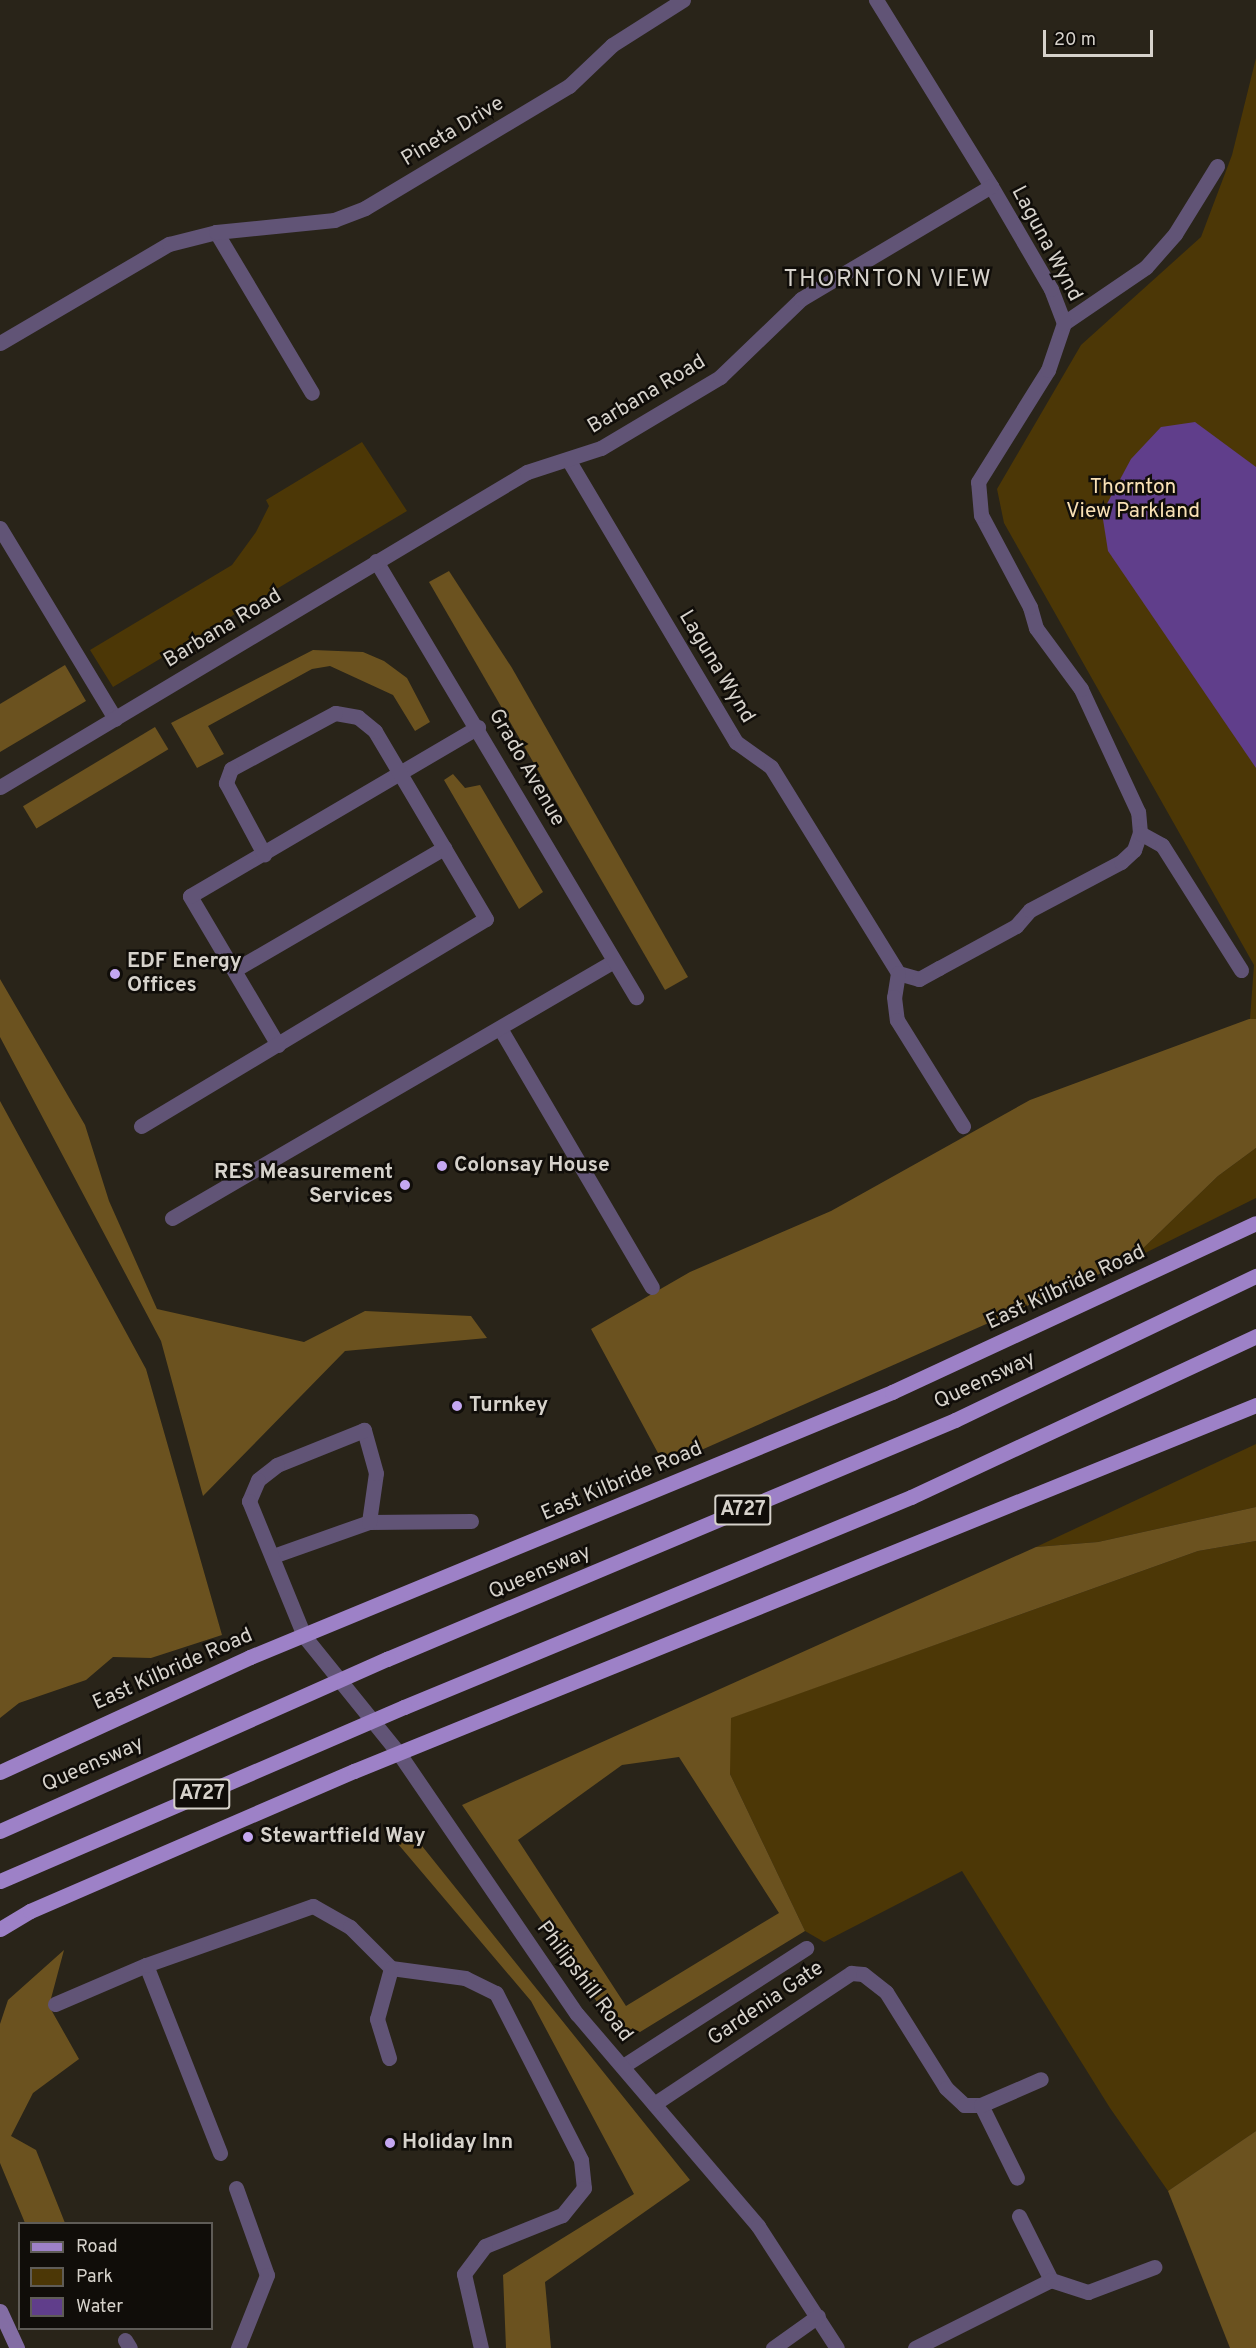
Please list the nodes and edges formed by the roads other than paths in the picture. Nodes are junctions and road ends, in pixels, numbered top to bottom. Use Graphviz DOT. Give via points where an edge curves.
graph roads {
  1 [pos="683,0"];
  2 [pos="876,0"];
  3 [pos="1217,166"];
  4 [pos="991,186"];
  5 [pos="216,232"];
  6 [pos="1064,323"];
  7 [pos="0,343"];
  8 [pos="312,393"];
  9 [pos="569,461"];
  10 [pos="0,528"];
  11 [pos="376,561"];
  12 [pos="114,719"];
  13 [pos="478,727"];
  14 [pos="399,773"];
  15 [pos="0,787"];
  16 [pos="1140,833"];
  17 [pos="444,848"];
  18 [pos="264,854"];
  19 [pos="614,961"];
  20 [pos="236,969"];
  21 [pos="1241,970"];
  22 [pos="898,974"];
  23 [pos="636,997"];
  24 [pos="501,1030"];
  25 [pos="278,1045"];
  26 [pos="141,1126"];
  27 [pos="963,1126"];
  28 [pos="172,1218"];
  29 [pos="1256,1223"];
  30 [pos="1256,1276"];
  31 [pos="652,1287"];
  32 [pos="1256,1336"];
  33 [pos="1256,1405"];
  34 [pos="369,1521"];
  35 [pos="471,1521"];
  36 [pos="273,1556"];
  37 [pos="304,1636"];
  38 [pos="400,1755"];
  39 [pos="0,1772"];
  40 [pos="0,1831"];
  41 [pos="0,1881"];
  42 [pos="0,1929"];
  43 [pos="806,1948"];
  44 [pos="146,1965"];
  45 [pos="391,1968"];
  46 [pos="55,2004"];
  47 [pos="389,2058"];
  48 [pos="623,2066"];
  49 [pos="1041,2079"];
  50 [pos="654,2104"];
  51 [pos="981,2105"];
  52 [pos="220,2153"];
  53 [pos="1017,2178"];
  54 [pos="236,2188"];
  55 [pos="1019,2216"];
  56 [pos="1154,2267"];
  57 [pos="1051,2280"];
  58 [pos="0,2311"];
  59 [pos="818,2316"];
  60 [pos="17,2348"];
  61 [pos="238,2348"];
  62 [pos="481,2348"];
  63 [pos="773,2348"];
  64 [pos="837,2348"];
  65 [pos="915,2348"];
  1 -- 5 [label="street, Pineta Drive" via="612,45 569,86 365,208 306,225"];
  2 -- 4 [label="street"];
  3 -- 6 [label="street, Laguna Wynd" via="1175,234 1146,267"];
  4 -- 6 [label="street, Laguna Wynd" via="1051,289"];
  4 -- 9 [label="street, Barbana Road" via="801,299 720,377 601,448"];
  5 -- 7 [label="street, Pineta Drive" via="169,244"];
  5 -- 8 [label="street"];
  6 -- 16 [label="street, Laguna Wynd" via="1048,370 978,482 981,515 1030,607 1036,628 1081,689 1138,812"];
  9 -- 11 [label="street, Barbana Road" via="535,468"];
  9 -- 22 [label="street, Laguna Wynd" via="736,742 771,767"];
  10 -- 12 [label="street"];
  11 -- 12 [label="street, Barbana Road"];
  11 -- 13 [label="street, Grado Avenue"];
  12 -- 15 [label="street, Barbana Road"];
  13 -- 14 [label="street"];
  13 -- 19 [label="street, Grado Avenue"];
  14 -- 17 [label="street"];
  14 -- 18 [label="street"];
  14 -- 18 [label="street" via="375,731 358,717 335,713 231,769 226,783"];
  16 -- 21 [label="street" via="1162,845"];
  16 -- 22 [label="street" via="1134,850 1121,862 1030,910 1016,926 918,979"];
  17 -- 20 [label="street"];
  17 -- 25 [label="street" via="486,919"];
  18 -- 20 [label="street" via="190,896"];
  19 -- 23 [label="street, Grado Avenue"];
  19 -- 24 [label="street"];
  20 -- 25 [label="street"];
  22 -- 27 [label="street" via="894,997 897,1020"];
  24 -- 28 [label="street"];
  24 -- 31 [label="street"];
  25 -- 26 [label="street"];
  29 -- 37 [label="main road, East Kilbride Road" via="892,1392"];
  30 -- 40 [label="main road, Queensway / A727, bridge" via="955,1420 387,1659"];
  32 -- 41 [label="main road, A727, bridge" via="911,1497"];
  33 -- 38 [label="main road"];
  34 -- 35 [label="street"];
  34 -- 36 [label="street"];
  34 -- 36 [label="street, Philipshill Road" via="376,1473 364,1430 277,1465 258,1480 249,1501"];
  36 -- 37 [label="street, Philipshill Road"];
  37 -- 38 [label="street, Philipshill Road"];
  37 -- 39 [label="main road, East Kilbride Road"];
  38 -- 42 [label="main road" via="40,1907"];
  38 -- 48 [label="street, Philipshill Road" via="577,2014"];
  43 -- 48 [label="street"];
  44 -- 45 [label="street" via="313,1906 350,1927"];
  44 -- 46 [label="street"];
  44 -- 52 [label="street"];
  45 -- 47 [label="street" via="377,2019"];
  45 -- 62 [label="street" via="465,1978 496,1994 581,2160 584,2188 576,2203 562,2215 485,2247 464,2274"];
  48 -- 50 [label="street, Philipshill Road"];
  49 -- 51 [label="street"];
  50 -- 51 [label="street, Gardenia Gate" via="851,1973 863,1974 886,1992 946,2088 964,2105"];
  50 -- 59 [label="street, Philipshill Road" via="758,2226"];
  51 -- 53 [label="street"];
  54 -- 61 [label="street" via="267,2275"];
  55 -- 57 [label="street"];
  56 -- 57 [label="street" via="1088,2292"];
  57 -- 65 [label="street"];
  58 -- 60 [label="street"];
  59 -- 63 [label="street"];
  59 -- 64 [label="street, Philipshill Road"];
}
